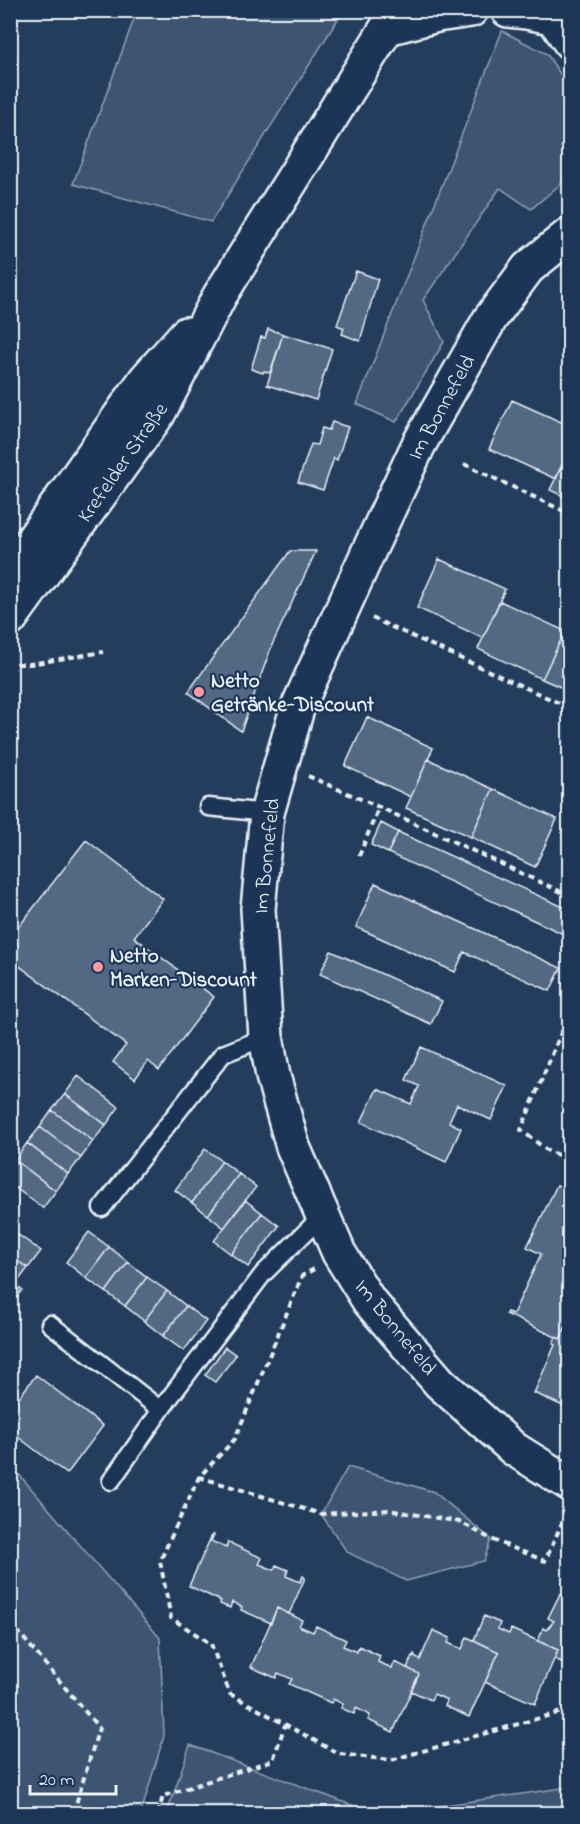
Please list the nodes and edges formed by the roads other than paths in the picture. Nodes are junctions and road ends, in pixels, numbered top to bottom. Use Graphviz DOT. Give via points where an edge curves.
graph roads {
  1 [pos="471,10"];
  2 [pos="508,10"];
  3 [pos="392,19"];
  4 [pos="556,23"];
  5 [pos="570,234"];
  6 [pos="219,297"];
  7 [pos="10,572"];
  8 [pos="10,620"];
  9 [pos="208,807"];
  10 [pos="267,813"];
  11 [pos="266,1037"];
  12 [pos="102,1208"];
  13 [pos="323,1215"];
  14 [pos="50,1324"];
  15 [pos="161,1410"];
  16 [pos="111,1480"];
  17 [pos="570,1484"];
  1 -- 3 [label="street"];
  2 -- 4 [label="street" via="527,12"];
  3 -- 6 [label="street, Krefelder Straße"];
  5 -- 10 [label="street, Im Bonnefeld" via="528,268 490,320 419,444 297,710"];
  6 -- 7 [label="street, Krefelder Straße" via="146,379"];
  6 -- 8 [label="street, Krefelder Straße" via="158,414"];
  9 -- 10 [label="lane"];
  10 -- 11 [label="street, Im Bonnefeld" via="258,909"];
  11 -- 12 [label="lane" via="223,1054"];
  11 -- 13 [label="street, Im Bonnefeld" via="293,1147"];
  13 -- 15 [label="lane" via="263,1274"];
  13 -- 17 [label="street, Im Bonnefeld" via="339,1253 369,1301 440,1383 514,1449"];
  14 -- 15 [label="lane"];
  15 -- 16 [label="lane"];
}
